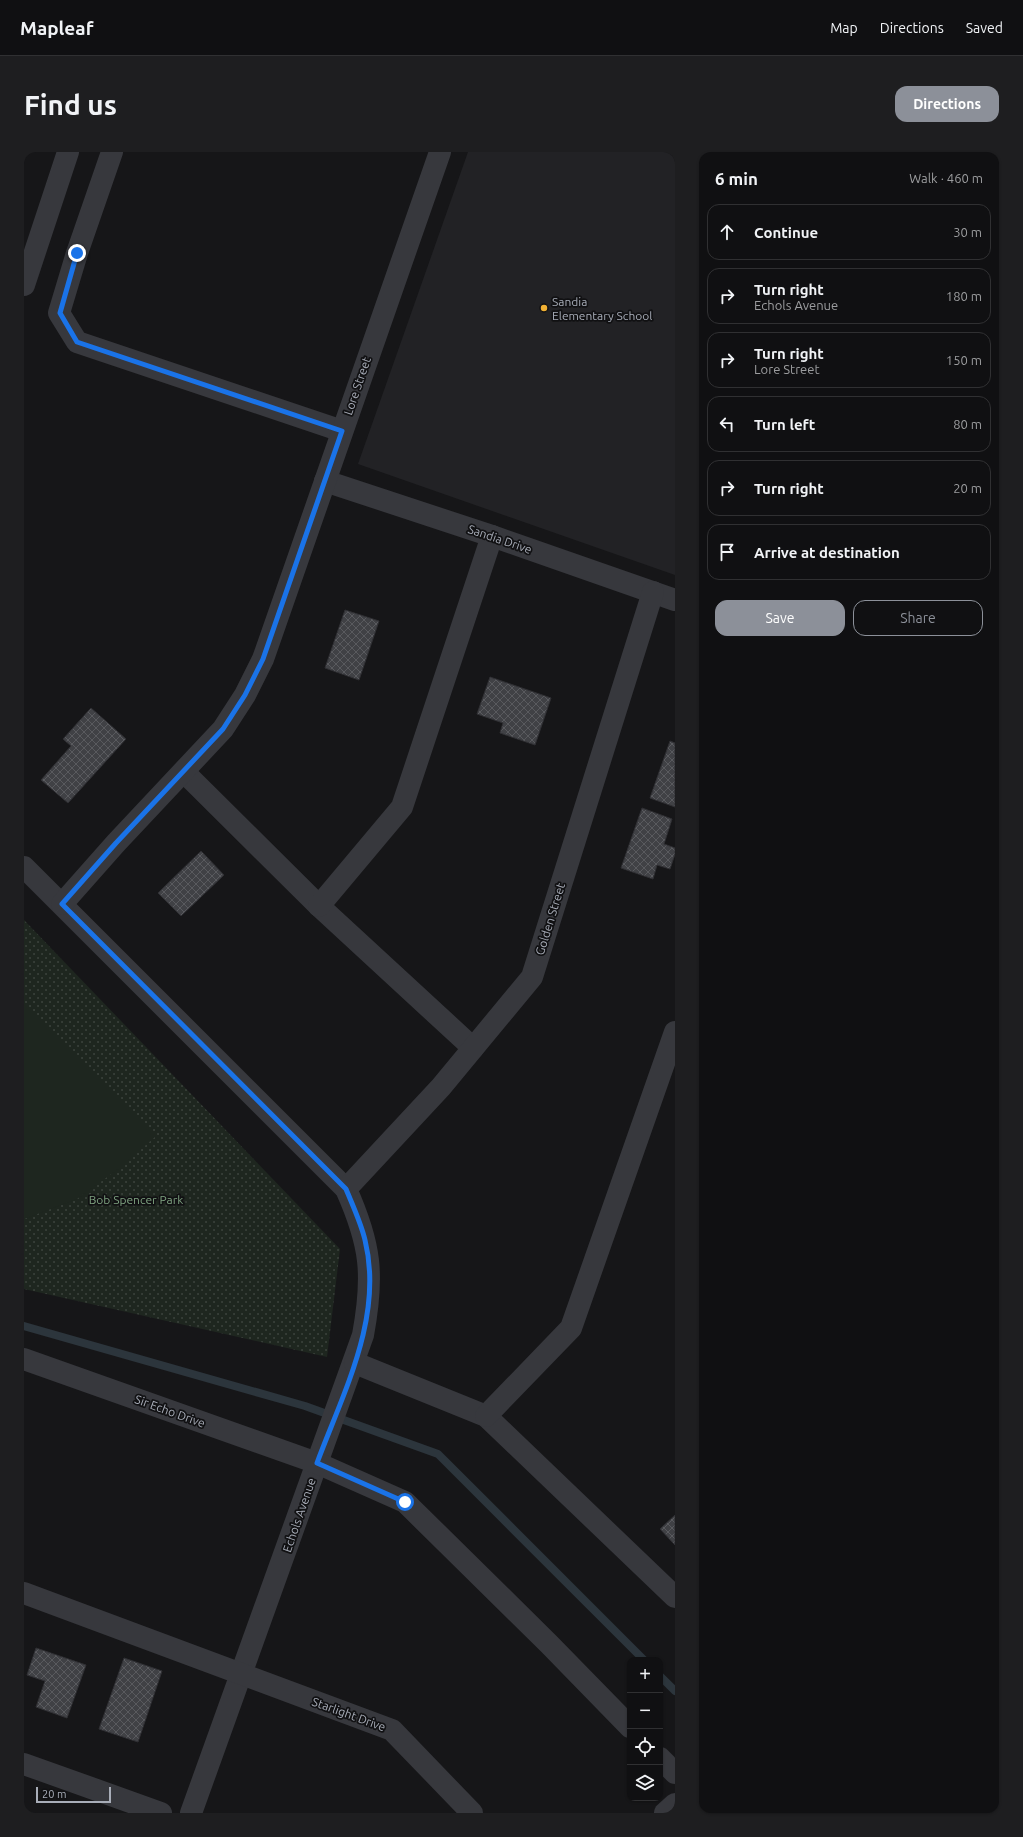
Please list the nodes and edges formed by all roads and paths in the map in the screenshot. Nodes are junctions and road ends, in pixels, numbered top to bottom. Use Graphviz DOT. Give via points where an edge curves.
graph roads {
  1 [pos="68,152"];
  2 [pos="112,152"];
  3 [pos="440,152"];
  4 [pos="24,284"];
  5 [pos="342,431"];
  6 [pos="325,481"];
  7 [pos="492,536"];
  8 [pos="653,592"];
  9 [pos="675,600"];
  10 [pos="184,772"];
  11 [pos="24,867"];
  12 [pos="62,904"];
  13 [pos="319,906"];
  14 [pos="675,1032"];
  15 [pos="473,1048"];
  16 [pos="346,1189"];
  17 [pos="24,1359"];
  18 [pos="353,1368"];
  19 [pos="486,1416"];
  20 [pos="317,1463"];
  21 [pos="24,1594"];
  22 [pos="675,1597"];
  23 [pos="242,1674"];
  24 [pos="627,1724"];
  25 [pos="663,1761"];
  26 [pos="24,1764"];
  27 [pos="675,1774"];
  28 [pos="675,1804"];
  29 [pos="161,1813"];
  30 [pos="191,1813"];
  31 [pos="472,1813"];
  32 [pos="665,1813"];
  1 -- 4 [label="street"];
  2 -- 5 [label="street" via="77,253 60,313 77,342"];
  3 -- 5 [label="street, Lore Street"];
  5 -- 6 [label="street, Lore Street"];
  6 -- 7 [label="street, Sandia Drive"];
  6 -- 10 [label="street, Lore Street" via="263,659 245,695 223,729"];
  7 -- 8 [label="street, Sandia Drive"];
  7 -- 13 [label="street" via="402,807"];
  8 -- 9 [label="street, Sandia Drive"];
  8 -- 15 [label="street, Golden Street" via="532,977"];
  10 -- 12 [label="street, Lore Street"];
  10 -- 13 [label="street"];
  11 -- 12 [label="street, Echols Avenue"];
  12 -- 16 [label="street, Echols Avenue"];
  13 -- 15 [label="street"];
  14 -- 19 [label="street" via="571,1328"];
  15 -- 16 [label="street, Golden Street" via="441,1087"];
  16 -- 18 [label="street, Echols Avenue" via="365,1241 370,1275 365,1328"];
  17 -- 20 [label="street, Sir Echo Drive"];
  18 -- 19 [label="street"];
  18 -- 20 [label="street, Echols Avenue"];
  19 -- 22 [label="street"];
  20 -- 23 [label="street, Echols Avenue"];
  20 -- 24 [label="street, Sir Echo Drive" via="405,1502"];
  21 -- 23 [label="street, Starlight Drive"];
  23 -- 30 [label="street, Echols Avenue"];
  23 -- 31 [label="street, Starlight Drive" via="392,1730"];
  25 -- 27 [label="street"];
  26 -- 29 [label="street"];
  28 -- 32 [label="street"];
}
